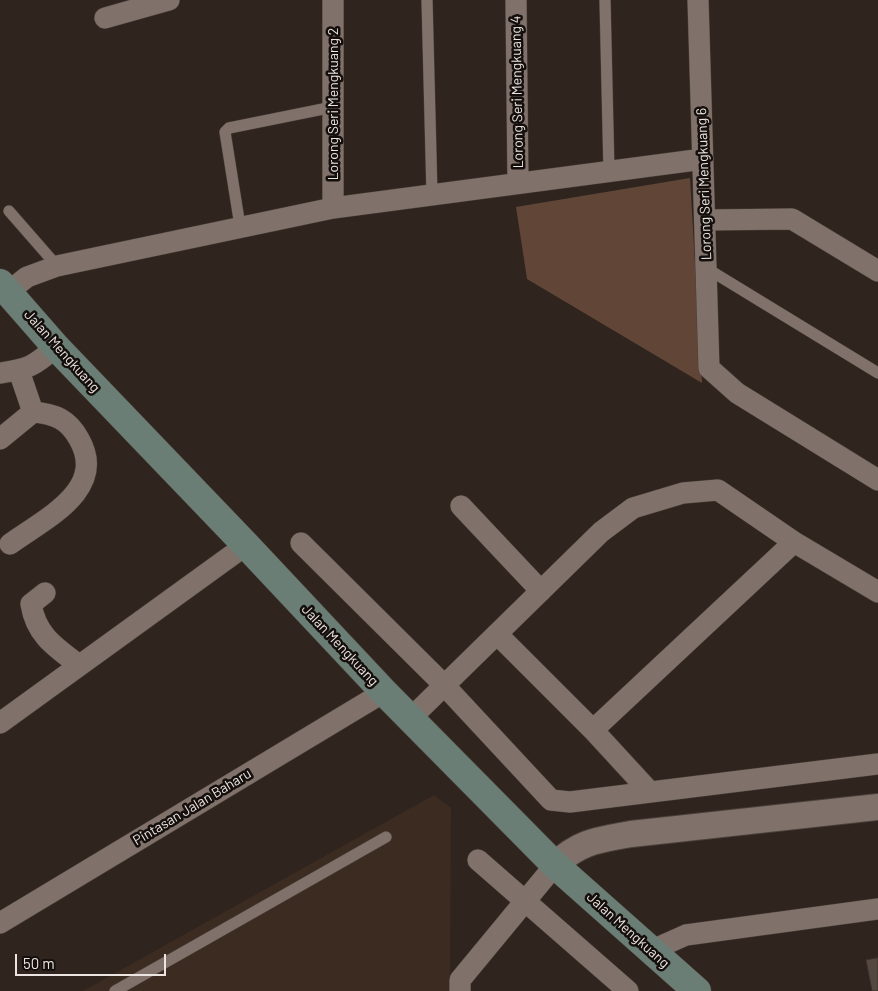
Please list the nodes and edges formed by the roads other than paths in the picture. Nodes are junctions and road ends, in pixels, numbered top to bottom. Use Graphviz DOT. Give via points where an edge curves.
graph roads {
  1 [pos="169,0"];
  2 [pos="333,0"];
  3 [pos="427,0"];
  4 [pos="516,0"];
  5 [pos="605,0"];
  6 [pos="698,0"];
  7 [pos="105,18"];
  8 [pos="333,107"];
  9 [pos="703,159"];
  10 [pos="609,172"];
  11 [pos="518,184"];
  12 [pos="432,195"];
  13 [pos="333,208"];
  14 [pos="9,211"];
  15 [pos="705,220"];
  16 [pos="240,226"];
  17 [pos="57,266"];
  18 [pos="706,268"];
  19 [pos="878,271"];
  20 [pos="4,287"];
  21 [pos="56,347"];
  22 [pos="10,372"];
  23 [pos="878,373"];
  24 [pos="33,412"];
  25 [pos="0,439"];
  26 [pos="878,480"];
  27 [pos="461,506"];
  28 [pos="794,542"];
  29 [pos="301,543"];
  30 [pos="10,544"];
  31 [pos="246,544"];
  32 [pos="541,591"];
  33 [pos="878,592"];
  34 [pos="45,594"];
  35 [pos="497,634"];
  36 [pos="80,666"];
  37 [pos="444,685"];
  38 [pos="384,692"];
  39 [pos="4,715"];
  40 [pos="411,718"];
  41 [pos="593,730"];
  42 [pos="878,764"];
  43 [pos="650,792"];
  44 [pos="878,807"];
  45 [pos="386,837"];
  46 [pos="478,860"];
  47 [pos="555,865"];
  48 [pos="526,902"];
  49 [pos="878,908"];
  50 [pos="0,923"];
  51 [pos="650,951"];
  52 [pos="464,987"];
  53 [pos="115,991"];
  54 [pos="628,991"];
  55 [pos="697,991"];
  1 -- 7 [label="street"];
  2 -- 8 [label="street, Lorong Seri Mengkuang 2"];
  3 -- 12 [label="lane"];
  4 -- 11 [label="street, Lorong Seri Mengkuang 4"];
  5 -- 10 [label="lane"];
  6 -- 9 [label="street, Lorong Seri Mengkuang 6"];
  8 -- 13 [label="street, Lorong Seri Mengkuang 2"];
  8 -- 16 [label="lane" via="229,128 225,132"];
  9 -- 10 [label="street"];
  9 -- 15 [label="street, Lorong Seri Mengkuang 6"];
  10 -- 11 [label="street"];
  11 -- 12 [label="street"];
  12 -- 13 [label="street"];
  13 -- 16 [label="street"];
  14 -- 17 [label="lane"];
  15 -- 18 [label="street, Lorong Seri Mengkuang 6"];
  15 -- 19 [label="street" via="792,219"];
  16 -- 17 [label="street"];
  17 -- 20 [label="street"];
  18 -- 23 [label="lane"];
  18 -- 26 [label="street, Lorong Seri Mengkuang 6" via="710,368 737,394"];
  20 -- 21 [label="main road, Jalan Mengkuang"];
  21 -- 22 [label="street" via="40,360"];
  21 -- 31 [label="main road, Jalan Mengkuang"];
  22 -- 24 [label="street"];
  24 -- 25 [label="street"];
  24 -- 30 [label="street" via="52,414 64,420 84,449 88,462 82,485 68,503"];
  27 -- 32 [label="street"];
  28 -- 32 [label="street" via="718,490 683,492 633,508 601,532"];
  28 -- 33 [label="street"];
  28 -- 41 [label="street"];
  29 -- 37 [label="street"];
  31 -- 36 [label="street"];
  31 -- 38 [label="main road, Jalan Mengkuang"];
  32 -- 35 [label="street"];
  34 -- 36 [label="street" via="31,604 34,622 52,644"];
  35 -- 37 [label="street"];
  35 -- 41 [label="street"];
  36 -- 39 [label="street"];
  37 -- 40 [label="street"];
  37 -- 43 [label="street" via="551,800 570,802"];
  38 -- 40 [label="main road, Jalan Mengkuang"];
  38 -- 50 [label="street, Pintasan Jalan Baharu"];
  40 -- 47 [label="main road, Jalan Mengkuang"];
  41 -- 43 [label="street"];
  42 -- 43 [label="street"];
  44 -- 47 [label="street" via="624,836 592,842 570,851"];
  45 -- 53 [label="lane"];
  46 -- 48 [label="street"];
  47 -- 48 [label="street"];
  47 -- 51 [label="main road, Jalan Mengkuang"];
  48 -- 52 [label="street"];
  48 -- 54 [label="street"];
  49 -- 51 [label="street" via="686,935"];
  51 -- 55 [label="main road, Jalan Mengkuang"];
}
